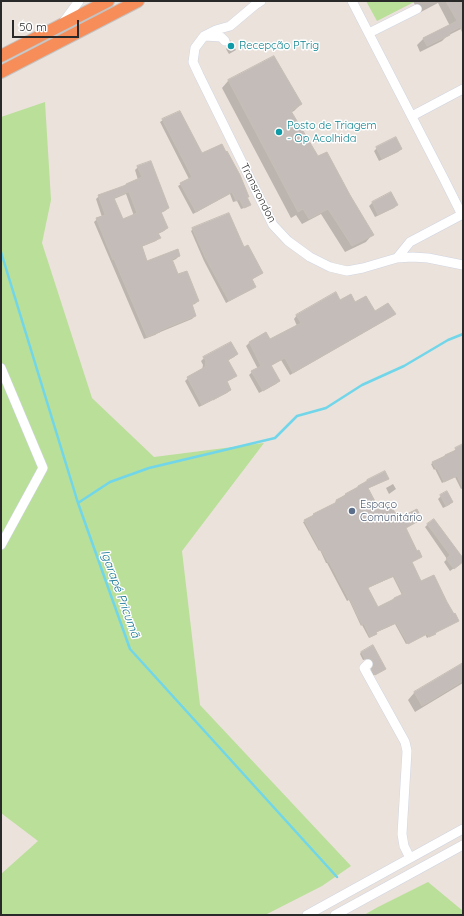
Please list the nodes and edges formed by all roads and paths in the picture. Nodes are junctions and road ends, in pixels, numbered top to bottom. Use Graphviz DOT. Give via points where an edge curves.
graph roads {
  1 [pos="79,1"];
  2 [pos="108,1"];
  3 [pos="138,1"];
  4 [pos="261,1"];
  5 [pos="352,1"];
  6 [pos="417,9"];
  7 [pos="61,25"];
  8 [pos="369,33"];
  9 [pos="204,36"];
  10 [pos="225,41"];
  11 [pos="1,56"];
  12 [pos="1,72"];
  13 [pos="463,89"];
  14 [pos="412,116"];
  15 [pos="462,214"];
  16 [pos="397,258"];
  17 [pos="463,265"];
  18 [pos="1,368"];
  19 [pos="1,545"];
  20 [pos="368,664"];
  21 [pos="463,829"];
  22 [pos="463,845"];
  23 [pos="410,858"];
  24 [pos="374,878"];
  25 [pos="380,890"];
  26 [pos="307,915"];
  27 [pos="335,915"];
  1 -- 7 [label="street"];
  2 -- 7 [label="highway"];
  3 -- 12 [label="highway"];
  4 -- 9 [label="street" via="230,26"];
  5 -- 8 [label="street"];
  6 -- 8 [label="street"];
  7 -- 11 [label="highway"];
  8 -- 14 [label="street"];
  9 -- 10 [label="street" via="221,37"];
  9 -- 16 [label="street, Transrondon" via="195,48 193,62 273,225 288,241 310,257 330,267 347,271"];
  13 -- 14 [label="street"];
  14 -- 15 [label="street"];
  15 -- 16 [label="street" via="410,242"];
  16 -- 17 [label="street, Transrondon" via="428,258"];
  18 -- 19 [label="street" via="43,468"];
  20 -- 23 [label="street" via="364,668 405,742 407,751 402,834"];
  21 -- 23 [label="street"];
  22 -- 25 [label="street"];
  23 -- 24 [label="street"];
  24 -- 25 [label="street"];
  24 -- 26 [label="street"];
  25 -- 27 [label="street"];
}
